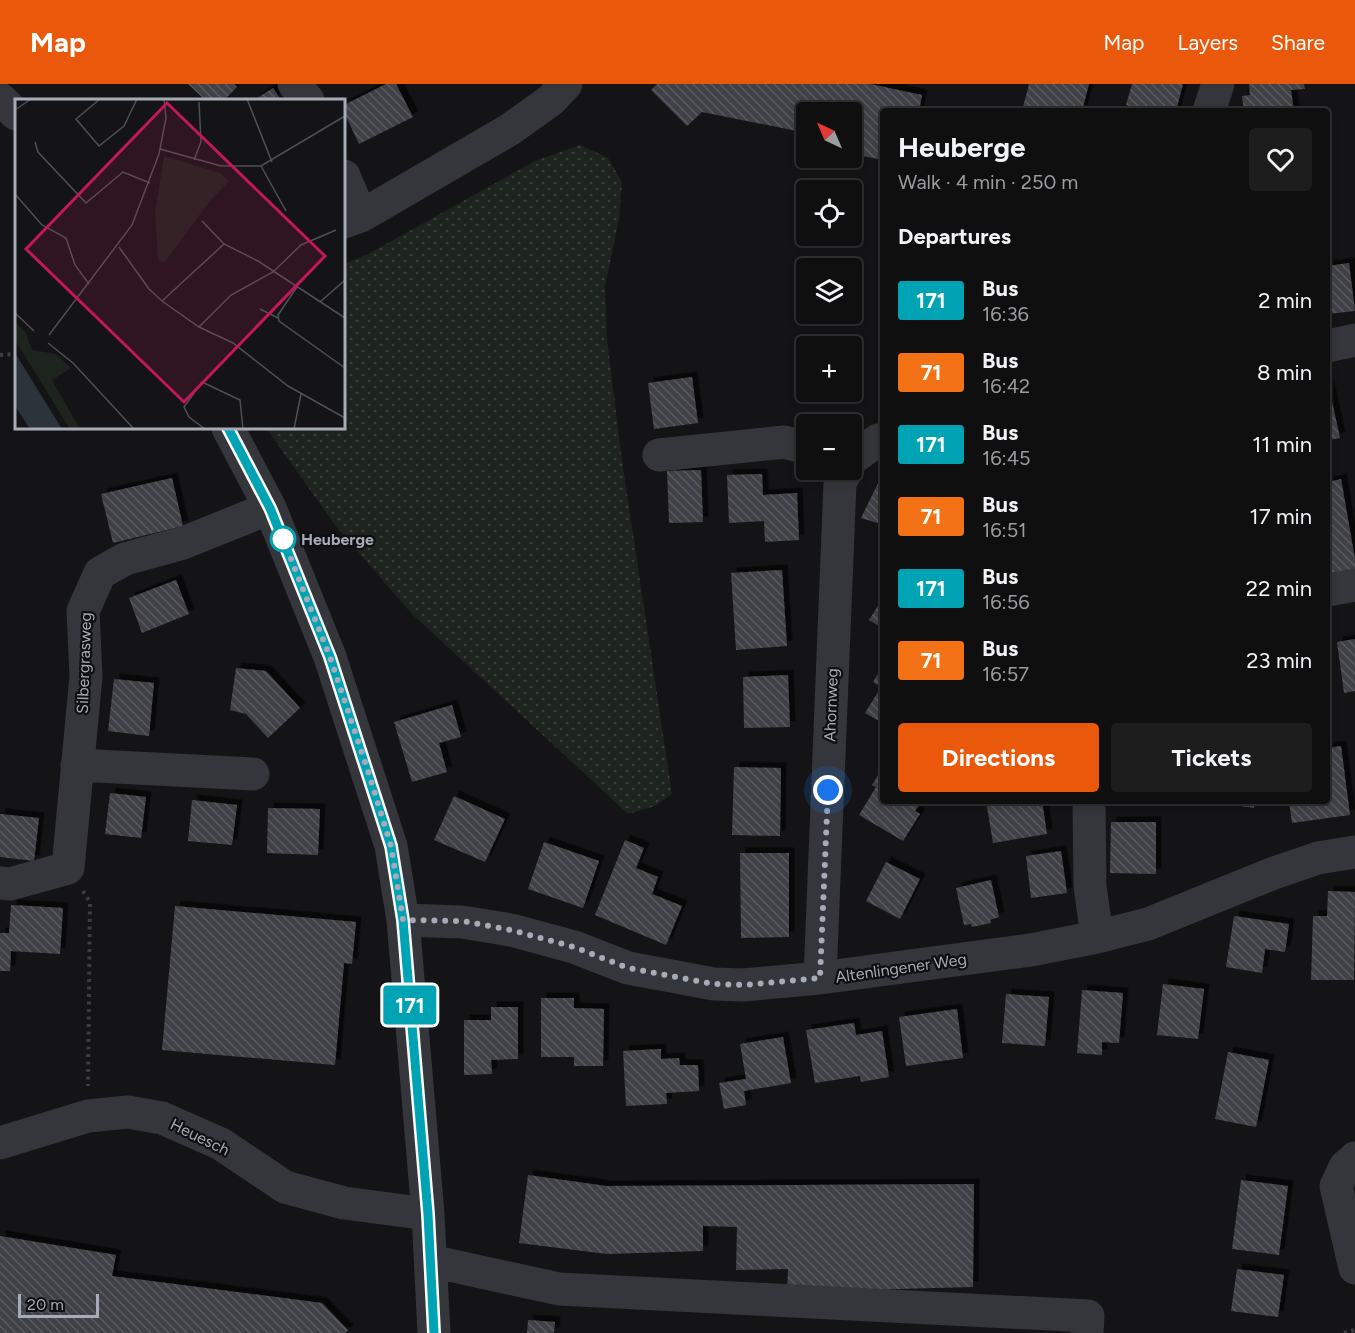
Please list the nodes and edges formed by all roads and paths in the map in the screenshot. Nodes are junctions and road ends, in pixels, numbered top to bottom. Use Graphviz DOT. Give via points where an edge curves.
graph roads {
  1 [pos="294,84"];
  2 [pos="566,84"];
  3 [pos="1218,84"];
  4 [pos="0,99"];
  5 [pos="307,99"];
  6 [pos="1210,108"];
  7 [pos="15,113"];
  8 [pos="345,181"];
  9 [pos="352,219"];
  10 [pos="1355,340"];
  11 [pos="1330,346"];
  12 [pos="15,354"];
  13 [pos="0,356"];
  14 [pos="229,429"];
  15 [pos="880,440"];
  16 [pos="796,445"];
  17 [pos="862,452"];
  18 [pos="659,455"];
  19 [pos="841,480"];
  20 [pos="270,508"];
  21 [pos="1355,585"];
  22 [pos="1330,590"];
  23 [pos="77,765"];
  24 [pos="253,774"];
  25 [pos="1089,804"];
  26 [pos="1355,852"];
  27 [pos="68,868"];
  28 [pos="0,883"];
  29 [pos="403,920"];
  30 [pos="1097,937"];
  31 [pos="820,978"];
  32 [pos="88,1116"];
  33 [pos="0,1143"];
  34 [pos="1355,1158"];
  35 [pos="428,1214"];
  36 [pos="431,1261"];
  37 [pos="1355,1268"];
  38 [pos="1355,1330"];
  39 [pos="435,1333"];
  40 [pos="1087,1333"];
  41 [pos="1344,1333"];
  1 -- 5 [label="street"];
  2 -- 9 [label="street" via="509,130"];
  3 -- 6 [label="street"];
  4 -- 7 [label="street"];
  8 -- 9 [label="street"];
  10 -- 11 [label="street"];
  12 -- 13 [label="path"];
  14 -- 20 [label="street"];
  15 -- 17 [label="street"];
  16 -- 18 [label="street" via="784,442"];
  19 -- 31 [label="street, Ahornweg"];
  20 -- 23 [label="street, Silbergrasweg" via="183,543 125,559 100,573 83,611 86,676"];
  20 -- 29 [label="street" via="330,657 368,771 391,846"];
  21 -- 22 [label="street"];
  23 -- 24 [label="street"];
  23 -- 27 [label="street, Silbergrasweg"];
  25 -- 30 [label="street" via="1090,886"];
  26 -- 30 [label="street, Altenlingener Weg" via="1318,858 1148,924"];
  27 -- 28 [label="street" via="10,884"];
  27 -- 32 [label="path" via="90,902"];
  29 -- 31 [label="street, Altenlingener Weg" via="462,921 511,930 574,947 628,968 714,984"];
  29 -- 35 [label="street"];
  30 -- 31 [label="street, Altenlingener Weg" via="1031,950"];
  32 -- 33 [label="street, Heuesch"];
  32 -- 35 [label="street, Heuesch" via="128,1112 162,1118 221,1144 285,1188 344,1203"];
  34 -- 37 [label="street" via="1336,1186"];
  35 -- 36 [label="street"];
  36 -- 39 [label="street"];
  36 -- 40 [label="street" via="559,1288 1088,1316"];
  38 -- 41 [label="path"];
}
